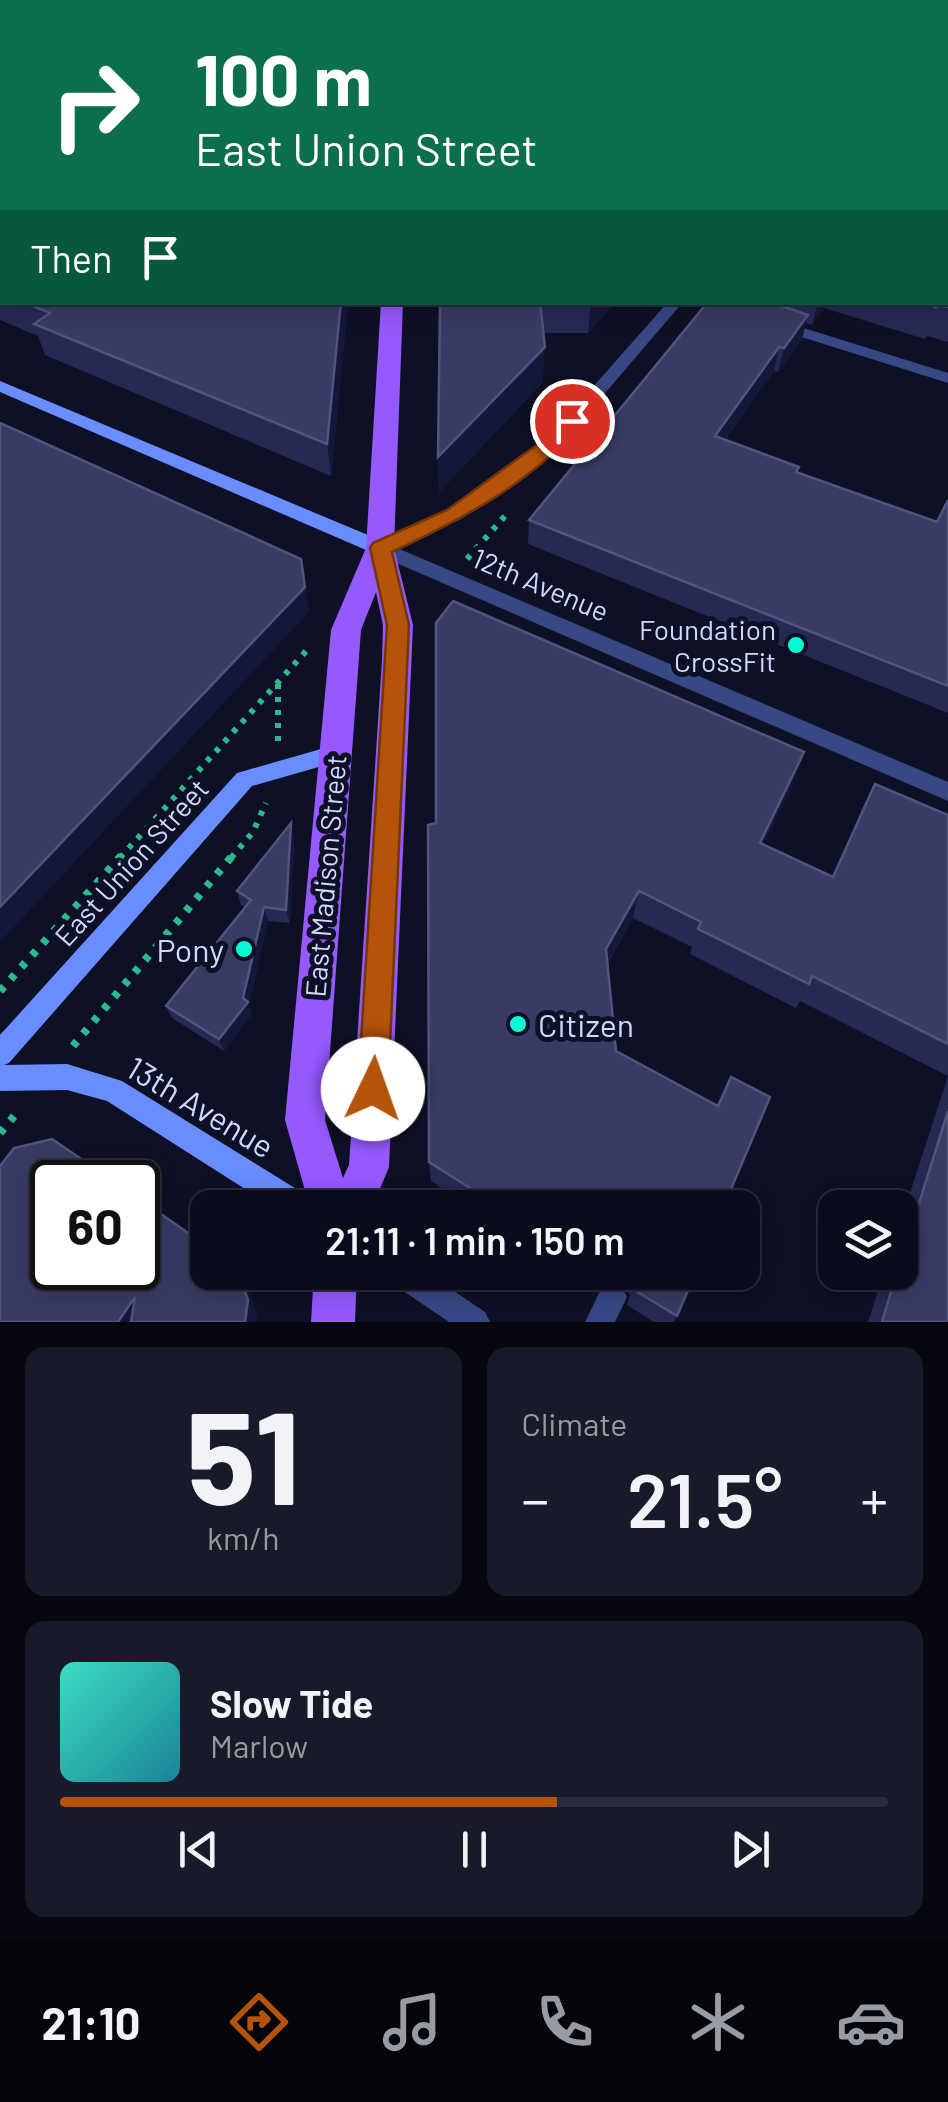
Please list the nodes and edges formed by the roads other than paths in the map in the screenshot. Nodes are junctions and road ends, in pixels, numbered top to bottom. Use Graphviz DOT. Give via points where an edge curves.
graph roads {
  1 [pos="392,305"];
  2 [pos="673,305"];
  3 [pos="763,320"];
  4 [pos="948,378"];
  5 [pos="0,386"];
  6 [pos="380,548"];
  7 [pos="335,754"];
  8 [pos="948,792"];
  9 [pos="0,1054"];
  10 [pos="0,1078"];
  11 [pos="272,1190"];
  12 [pos="326,1190"];
  13 [pos="359,1190"];
  14 [pos="335,1290"];
  15 [pos="427,1290"];
  16 [pos="334,1322"];
  17 [pos="475,1322"];
  1 -- 6 [label="main road, East Madison Street"];
  2 -- 6 [label="street" via="544,450 454,515"];
  3 -- 4 [label="street"];
  5 -- 6 [label="main road, 12th Avenue"];
  6 -- 7 [label="main road, East Madison Street" via="346,630"];
  6 -- 8 [label="street, 12th Avenue"];
  6 -- 13 [label="main road, East Madison Street" via="398,625 397,660 369,1168"];
  7 -- 9 [label="main road, East Union Street" via="245,779"];
  7 -- 12 [label="main road, East Madison Street" via="305,1120"];
  10 -- 11 [label="main road, 13th Avenue" via="67,1076 113,1090"];
  14 -- 16 [label="main road"];
  15 -- 17 [label="street"];
}
